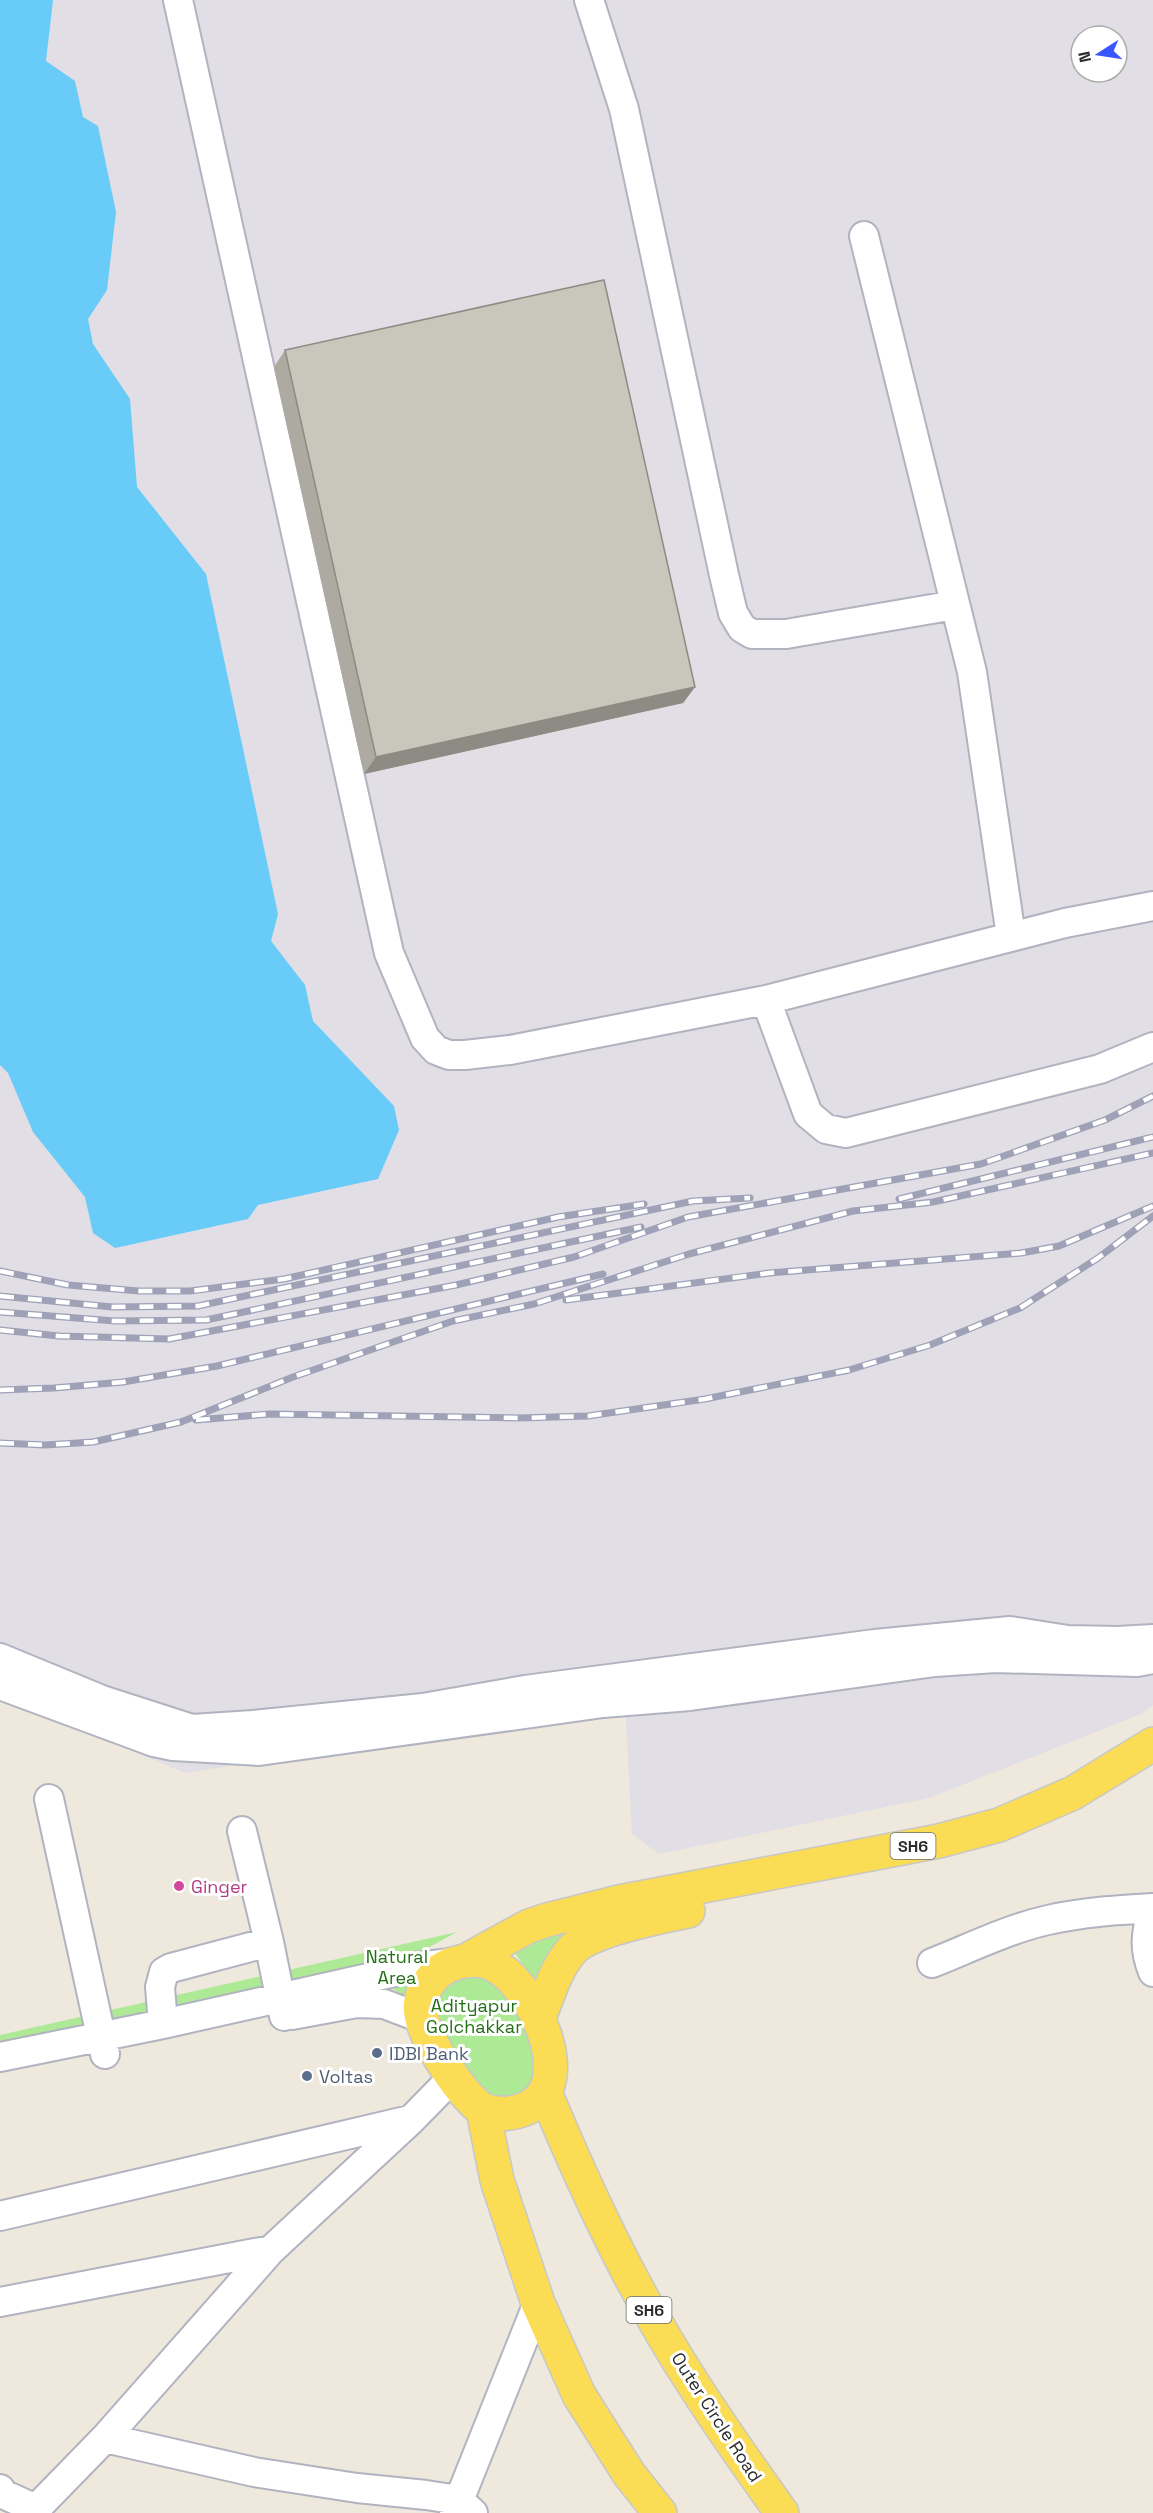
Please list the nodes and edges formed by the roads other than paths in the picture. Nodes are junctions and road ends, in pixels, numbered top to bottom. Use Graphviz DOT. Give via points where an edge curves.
graph roads {
  1 [pos="178,0"];
  2 [pos="589,0"];
  3 [pos="864,236"];
  4 [pos="955,605"];
  5 [pos="1153,906"];
  6 [pos="1011,936"];
  7 [pos="766,1000"];
  8 [pos="1153,1047"];
  9 [pos="1143,1650"];
  10 [pos="0,1659"];
  11 [pos="0,1685"];
  12 [pos="256,1738"];
  13 [pos="1153,1744"];
  14 [pos="1153,1770"];
  15 [pos="50,1799"];
  16 [pos="242,1830"];
  17 [pos="1153,1909"];
  18 [pos="270,1942"];
  19 [pos="462,1962"];
  20 [pos="932,1963"];
  21 [pos="1153,1971"];
  22 [pos="283,2007"];
  23 [pos="421,2018"];
  24 [pos="539,2018"];
  25 [pos="163,2024"];
  26 [pos="103,2045"];
  27 [pos="0,2057"];
  28 [pos="453,2077"];
  29 [pos="0,2078"];
  30 [pos="545,2092"];
  31 [pos="483,2109"];
  32 [pos="411,2120"];
  33 [pos="0,2216"];
  34 [pos="271,2250"];
  35 [pos="0,2301"];
  36 [pos="538,2303"];
  37 [pos="105,2438"];
  38 [pos="0,2489"];
  39 [pos="462,2509"];
  40 [pos="34,2511"];
  41 [pos="660,2513"];
  42 [pos="782,2513"];
  1 -- 7 [label="street" via="389,952 425,1038 436,1050 449,1055 510,1050"];
  2 -- 4 [label="street" via="624,109 724,575 733,612 742,628 767,636"];
  3 -- 4 [label="street"];
  4 -- 6 [label="street" via="972,672"];
  5 -- 6 [label="street"];
  6 -- 7 [label="street"];
  7 -- 8 [label="street" via="808,1114 826,1129 846,1133 1100,1069"];
  9 -- 12 [label="street" via="1010,1631 920,1639 525,1690"];
  10 -- 12 [label="street" via="102,1700 192,1729"];
  11 -- 12 [label="street" via="173,1746"];
  13 -- 19 [label="main road, SH6" via="1073,1793 999,1825 939,1841 619,1902 547,1920"];
  14 -- 24 [label="main road, SH6" via="1093,1808 994,1843 904,1867 662,1916 594,1936 575,1948 563,1962"];
  15 -- 26 [label="street"];
  16 -- 18 [label="street"];
  17 -- 20 [label="street" via="1090,1912 1046,1921"];
  17 -- 21 [label="street" via="1146,1930"];
  18 -- 22 [label="street"];
  18 -- 25 [label="street" via="164,1972 160,1987"];
  19 -- 22 [label="street" via="417,1967"];
  19 -- 23 [label="main road, SH6" via="436,1972 422,1998"];
  19 -- 24 [label="main road" via="484,1961 510,1974"];
  22 -- 23 [label="street" via="384,2004"];
  22 -- 25 [label="street"];
  22 -- 26 [label="street"];
  23 -- 28 [label="main road"];
  24 -- 30 [label="main road" via="550,2062"];
  25 -- 26 [label="street"];
  26 -- 27 [label="street"];
  26 -- 29 [label="street"];
  28 -- 31 [label="main road" via="469,2100"];
  28 -- 32 [label="street"];
  30 -- 31 [label="main road" via="535,2105 521,2111 495,2114"];
  30 -- 42 [label="main road, Outer Circle Road / SH6" via="583,2181 645,2303 693,2384"];
  31 -- 36 [label="main road" via="497,2180"];
  32 -- 33 [label="street"];
  32 -- 34 [label="street"];
  34 -- 35 [label="street"];
  34 -- 37 [label="street"];
  36 -- 39 [label="street"];
  36 -- 41 [label="main road" via="579,2395 629,2474"];
  37 -- 39 [label="street" via="254,2472 426,2494"];
  37 -- 40 [label="street"];
  38 -- 40 [label="street"];
}
